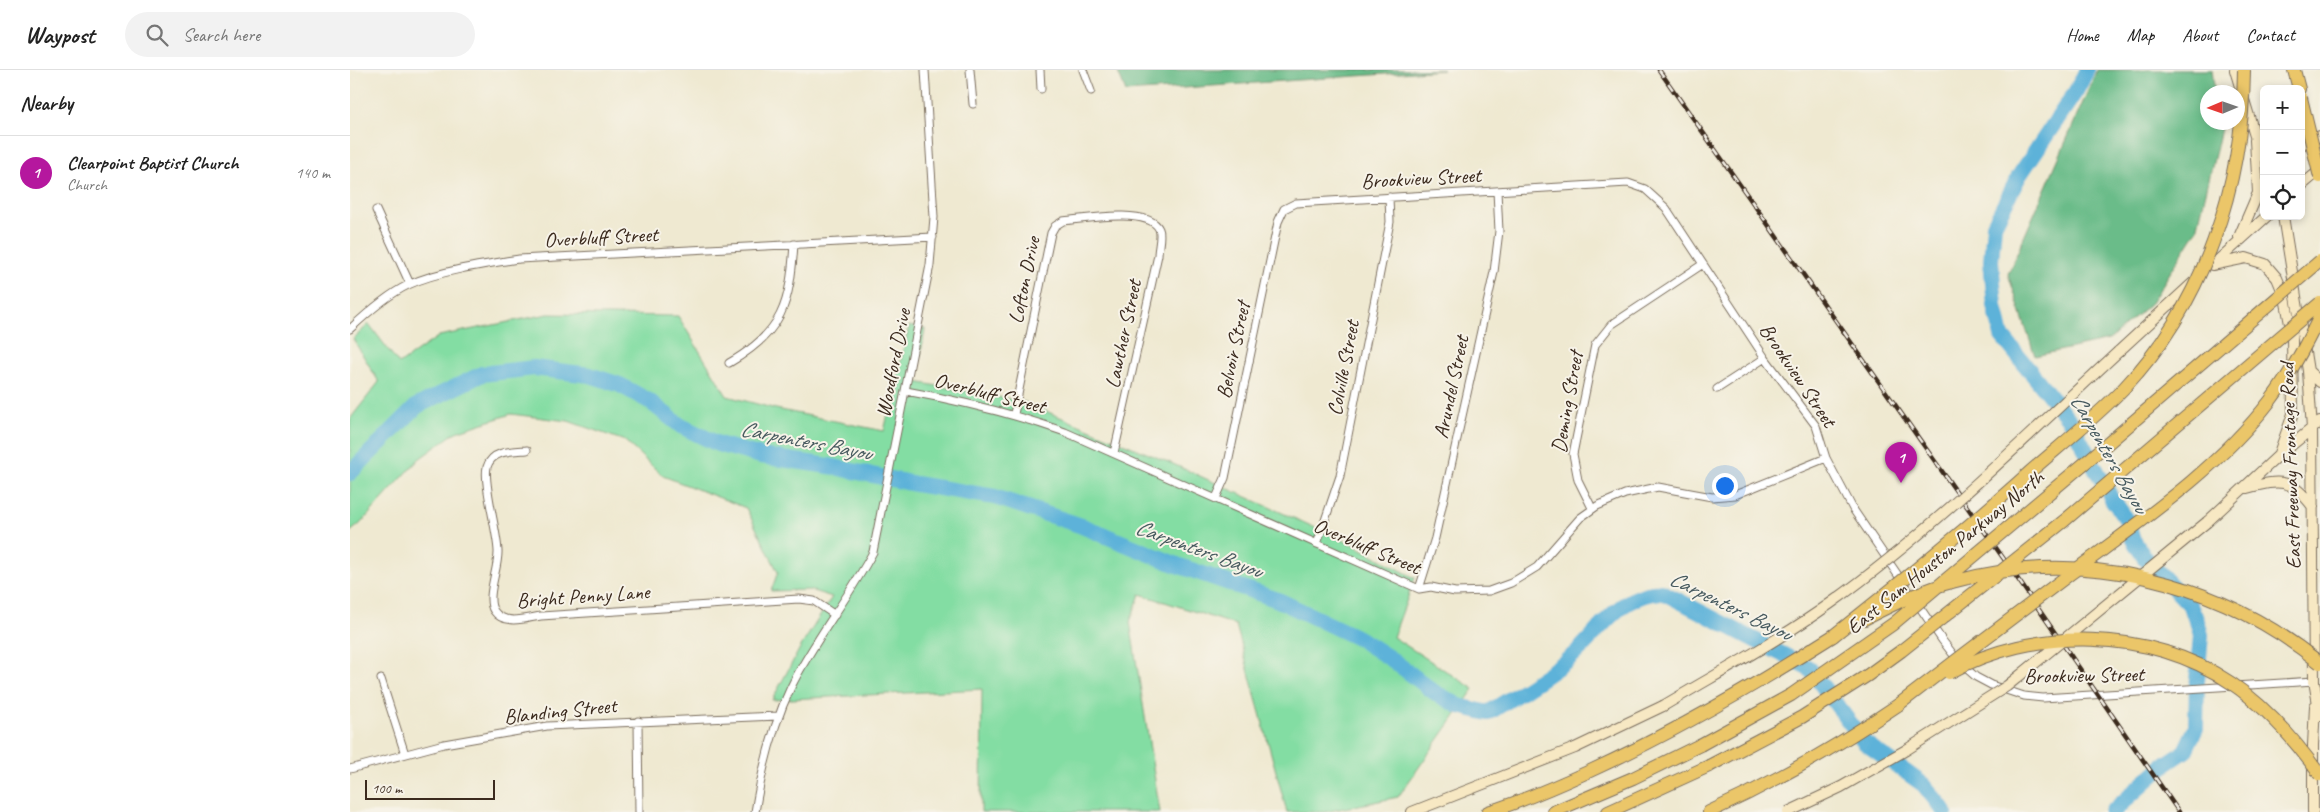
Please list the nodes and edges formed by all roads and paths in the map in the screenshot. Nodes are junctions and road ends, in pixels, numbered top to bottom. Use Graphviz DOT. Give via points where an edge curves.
graph roads {
  1 [pos="925,70"];
  2 [pos="970,70"];
  3 [pos="1040,70"];
  4 [pos="1083,70"];
  5 [pos="2235,70"];
  6 [pos="2244,70"];
  7 [pos="2294,70"];
  8 [pos="2298,85"];
  9 [pos="1041,88"];
  10 [pos="1092,91"];
  11 [pos="973,104"];
  12 [pos="2305,115"];
  13 [pos="2320,136"];
  14 [pos="2258,137"];
  15 [pos="2305,143"];
  16 [pos="2320,170"];
  17 [pos="2320,177"];
  18 [pos="2305,183"];
  19 [pos="1497,190"];
  20 [pos="1389,197"];
  21 [pos="1284,209"];
  22 [pos="376,210"];
  23 [pos="2263,220"];
  24 [pos="2284,220"];
  25 [pos="1155,222"];
  26 [pos="933,237"];
  27 [pos="794,244"];
  28 [pos="2234,246"];
  29 [pos="2320,261"];
  30 [pos="1703,264"];
  31 [pos="2212,265"];
  32 [pos="410,284"];
  33 [pos="2320,303"];
  34 [pos="2320,316"];
  35 [pos="350,329"];
  36 [pos="1766,358"];
  37 [pos="729,363"];
  38 [pos="2308,371"];
  39 [pos="2320,382"];
  40 [pos="1717,389"];
  41 [pos="906,391"];
  42 [pos="1014,414"];
  43 [pos="2320,422"];
  44 [pos="2312,429"];
  45 [pos="527,450"];
  46 [pos="1114,453"];
  47 [pos="2278,456"];
  48 [pos="1826,458"];
  49 [pos="2320,459"];
  50 [pos="2312,477"];
  51 [pos="2243,489"];
  52 [pos="1216,498"];
  53 [pos="2312,507"];
  54 [pos="1592,508"];
  55 [pos="1318,544"];
  56 [pos="1419,589"];
  57 [pos="835,615"];
  58 [pos="1833,636"];
  59 [pos="2320,663"];
  60 [pos="381,679"];
  61 [pos="2314,681"];
  62 [pos="2316,698"];
  63 [pos="1898,705"];
  64 [pos="778,716"];
  65 [pos="2320,716"];
  66 [pos="638,721"];
  67 [pos="405,754"];
  68 [pos="350,769"];
  69 [pos="2320,775"];
  70 [pos="639,812"];
  71 [pos="754,812"];
  72 [pos="1412,812"];
  73 [pos="1488,812"];
  74 [pos="1553,812"];
  75 [pos="1608,812"];
  76 [pos="1709,812"];
  77 [pos="1788,812"];
  78 [pos="2313,812"];
  1 -- 26 [label="street, Woodford Drive"];
  2 -- 11 [label="street"];
  3 -- 9 [label="street"];
  4 -- 10 [label="street"];
  5 -- 14 [label="main road"];
  6 -- 58 [label="highway, bridge" via="2240,138 2226,205 2201,269 2161,341 2104,406 1929,559"];
  7 -- 8 [label="highway"];
  12 -- 17 [label="highway, bridge"];
  13 -- 15 [label="main road"];
  14 -- 28 [label="main road" via="2258,193"];
  16 -- 18 [label="main road"];
  19 -- 20 [label="street, Brookview Street"];
  19 -- 30 [label="street, Brookview Street" via="1636,185 1660,201"];
  19 -- 56 [label="street, Arundel Street" via="1499,231 1494,272 1435,538"];
  20 -- 21 [label="street, Brookview Street" via="1296,203"];
  20 -- 55 [label="street, Colville Street" via="1390,222 1342,466"];
  21 -- 52 [label="street, Belvoir Street" via="1278,222 1225,478"];
  22 -- 32 [label="street"];
  23 -- 28 [label="main road, East Sam Houston Parkway North"];
  24 -- 38 [label="main road, East Freeway Frontage Road"];
  25 -- 42 [label="street, Lofton Drive" via="1137,216 1063,221 1055,226"];
  25 -- 46 [label="street, Lawther Street" via="1160,230 1158,256"];
  26 -- 27 [label="street, Overbluff Street"];
  26 -- 41 [label="street, Woodford Drive"];
  27 -- 32 [label="street, Overbluff Street" via="520,259 472,267"];
  27 -- 37 [label="street" via="790,282 781,314 756,347"];
  28 -- 31 [label="main road, East Sam Houston Parkway North"];
  29 -- 74 [label="highway, East Sam Houston Parkway North, bridge" via="1893,624 1790,695 1700,745 1634,778"];
  30 -- 36 [label="street, Brookview Street"];
  30 -- 54 [label="street, Deming Street" via="1611,325 1595,345 1573,454 1578,480"];
  31 -- 47 [label="main road" via="2246,258 2265,264 2277,278 2285,297 2292,336 2293,414"];
  31 -- 72 [label="main road, East Sam Houston Parkway North, bridge" via="2015,449 1905,545 1831,603 1664,706 1575,748"];
  32 -- 35 [label="street, Overbluff Street"];
  33 -- 75 [label="highway, bridge" via="2064,521 1868,675 1802,717 1709,766"];
  34 -- 63 [label="highway, bridge" via="2271,400 2216,460"];
  36 -- 40 [label="street"];
  36 -- 48 [label="street, Brookview Street" via="1816,426"];
  38 -- 39 [label="main road"];
  38 -- 44 [label="main road, East Freeway Frontage Road"];
  41 -- 42 [label="street, Overbluff Street"];
  41 -- 57 [label="street, Woodford Drive" via="873,552"];
  42 -- 46 [label="street, Overbluff Street"];
  43 -- 44 [label="main road"];
  44 -- 47 [label="main road"];
  44 -- 50 [label="main road, East Freeway Frontage Road"];
  45 -- 57 [label="street, Bright Penny Lane" via="501,452 487,466 486,479 498,550 490,600 494,612 503,619 799,599 814,601"];
  46 -- 52 [label="street, Overbluff Street"];
  47 -- 51 [label="main road"];
  48 -- 54 [label="street, Overbluff Street" via="1734,495 1712,496 1658,487 1625,494"];
  48 -- 61 [label="street, Brookview Street" via="1853,509 1942,640 1976,677 2002,690 2043,698"];
  49 -- 50 [label="main road"];
  50 -- 53 [label="main road, East Freeway Frontage Road"];
  51 -- 53 [label="main road" via="2266,483 2289,484 2299,489"];
  51 -- 77 [label="main road, bridge" via="2007,686 1841,788"];
  52 -- 55 [label="street, Overbluff Street"];
  53 -- 61 [label="main road, East Freeway Frontage Road"];
  54 -- 56 [label="street, Overbluff Street" via="1537,567 1511,583 1489,592 1455,592 1431,587"];
  55 -- 56 [label="street, Overbluff Street"];
  57 -- 64 [label="street, Woodford Drive" via="792,685"];
  58 -- 59 [label="highway, bridge" via="1894,604 1954,581 2018,569 2093,570 2151,578 2231,606 2271,628"];
  58 -- 73 [label="highway" via="1683,726 1562,783"];
  60 -- 67 [label="street"];
  61 -- 62 [label="main road, East Freeway Frontage Road"];
  62 -- 65 [label="main road, East Freeway Frontage Road"];
  62 -- 78 [label="main road"];
  63 -- 69 [label="highway, bridge" via="1958,668 2006,650 2053,642 2132,644 2179,657 2231,682 2278,721"];
  63 -- 76 [label="highway" via="1825,752"];
  64 -- 66 [label="street, Blanding Street"];
  64 -- 71 [label="street, Woodford Drive"];
  66 -- 67 [label="street, Blanding Street" via="547,726"];
  66 -- 70 [label="street"];
  67 -- 68 [label="street, Blanding Street"];
}
